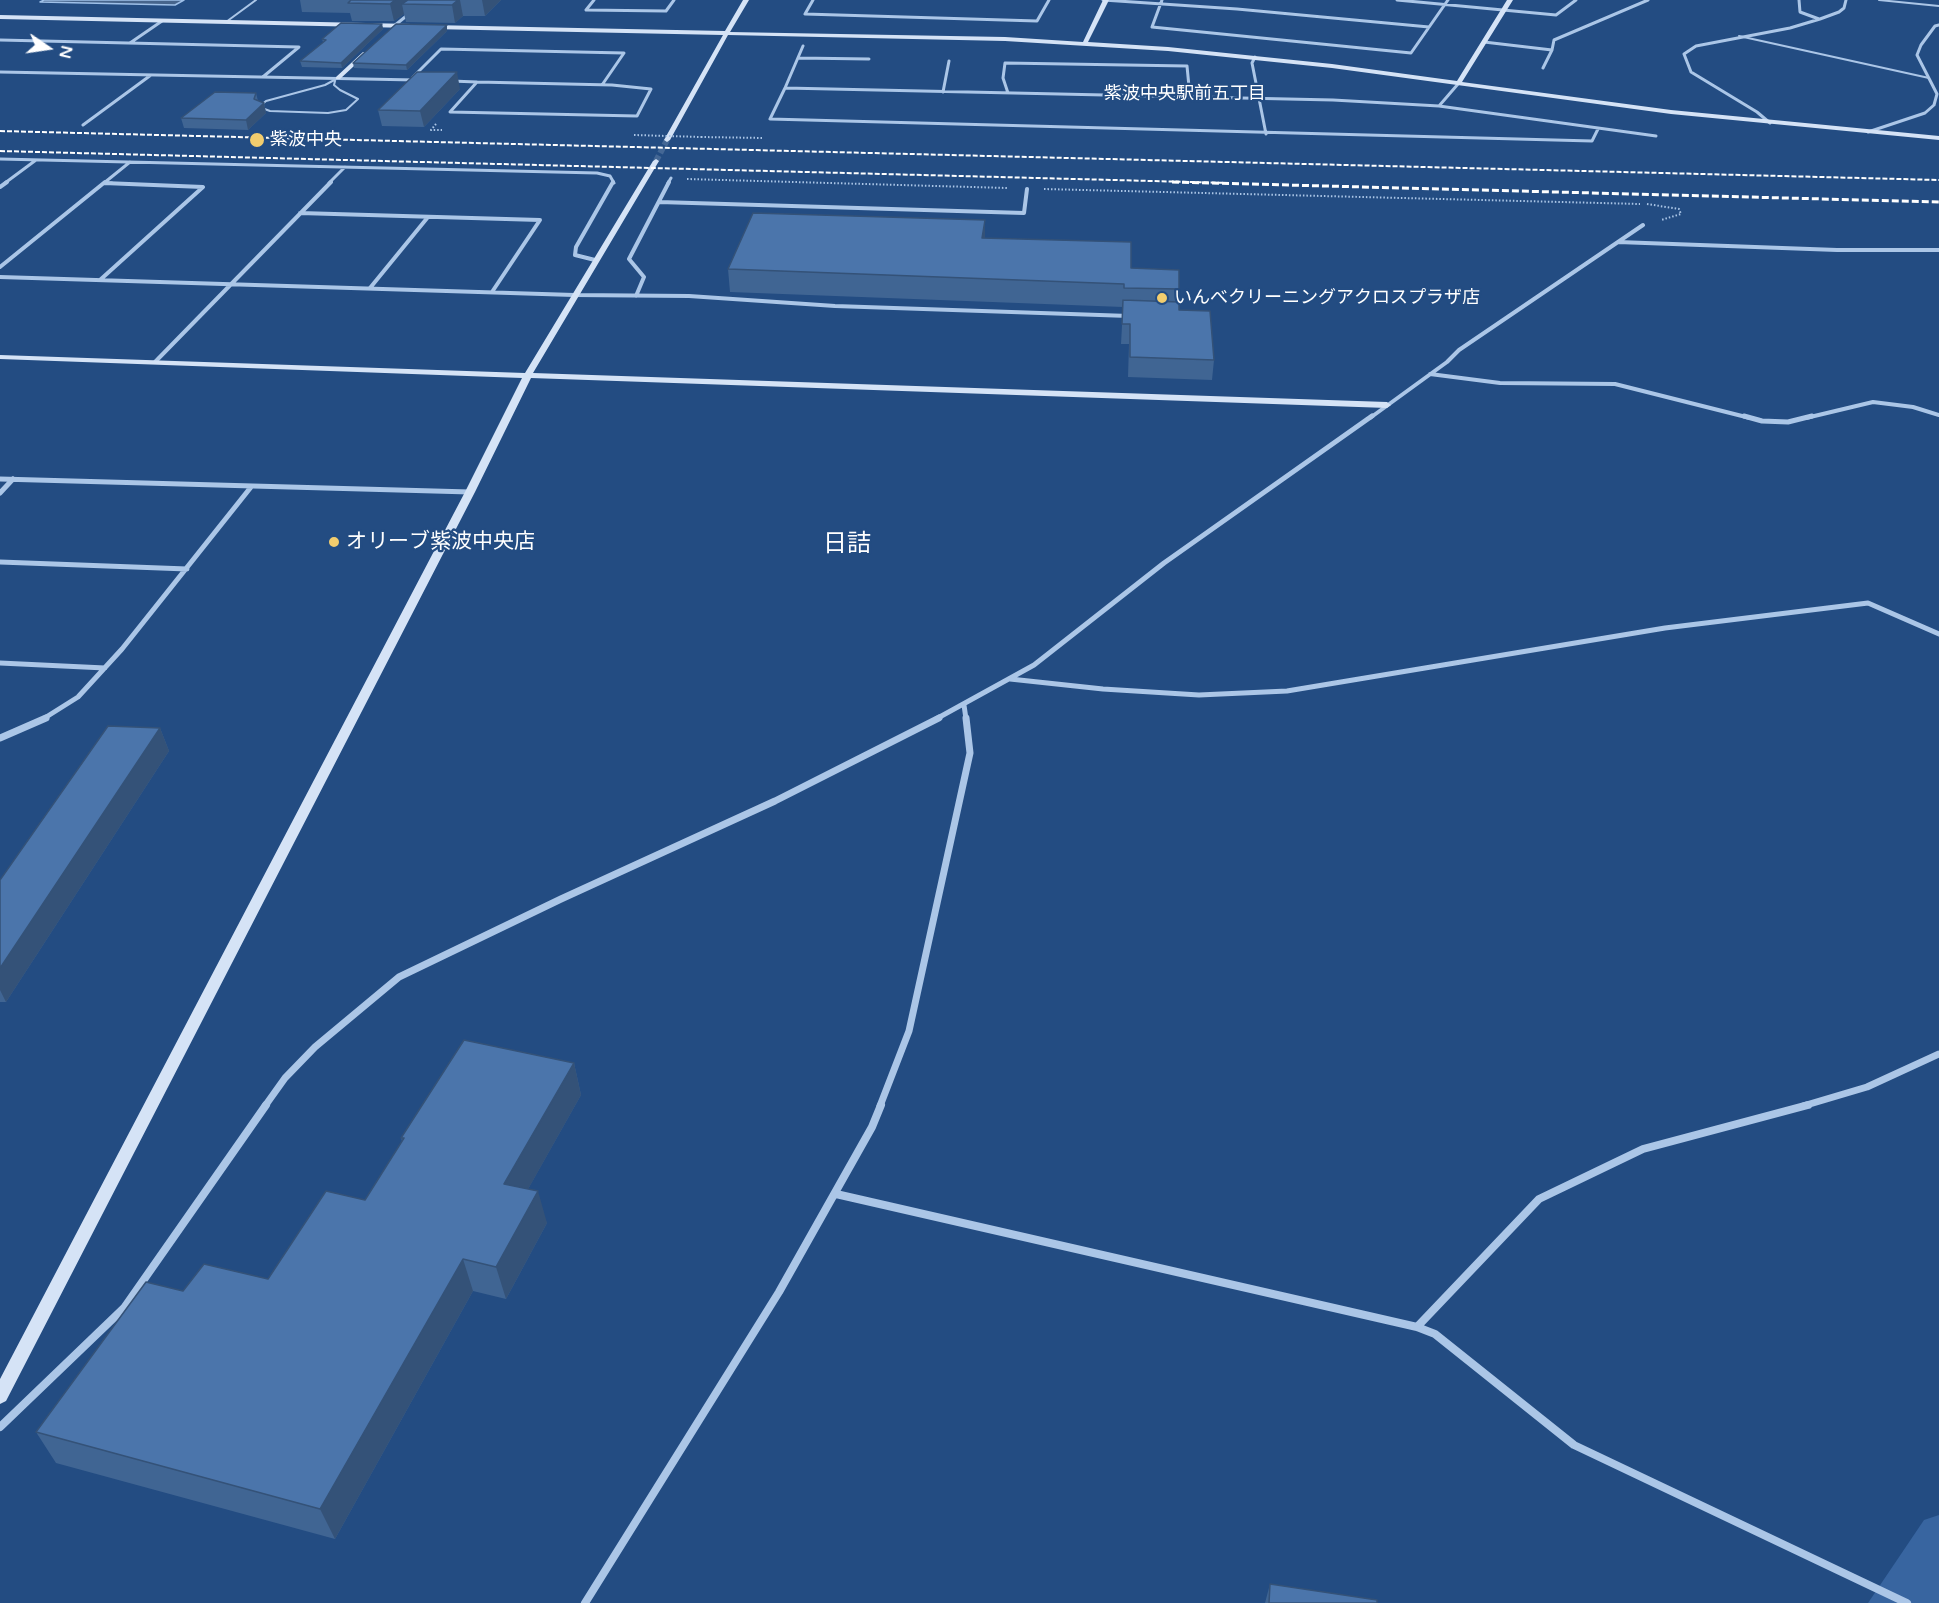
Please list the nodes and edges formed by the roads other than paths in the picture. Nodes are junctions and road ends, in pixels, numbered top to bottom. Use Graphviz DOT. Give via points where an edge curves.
graph roads {
  1 [pos="256,0"];
  2 [pos="594,0"];
  3 [pos="674,0"];
  4 [pos="746,0"];
  5 [pos="813,0"];
  6 [pos="1049,0"];
  7 [pos="1105,0"];
  8 [pos="1397,0"];
  9 [pos="1448,0"];
  10 [pos="1510,0"];
  11 [pos="1576,0"];
  12 [pos="1648,0"];
  13 [pos="1799,0"];
  14 [pos="1846,0"];
  15 [pos="1879,0"];
  16 [pos="1162,2"];
  17 [pos="1445,4"];
  18 [pos="1939,6"];
  19 [pos="417,8"];
  20 [pos="1504,10"];
  21 [pos="0,17"];
  22 [pos="1820,19"];
  23 [pos="162,21"];
  24 [pos="226,22"];
  25 [pos="1939,25"];
  26 [pos="1429,27"];
  27 [pos="391,28"];
  28 [pos="726,33"];
  29 [pos="1739,36"];
  30 [pos="0,40"];
  31 [pos="1484,42"];
  32 [pos="130,43"];
  33 [pos="1085,44"];
  34 [pos="803,46"];
  35 [pos="368,50"];
  36 [pos="1552,50"];
  37 [pos="1255,57"];
  38 [pos="798,58"];
  39 [pos="869,59"];
  40 [pos="949,61"];
  41 [pos="1543,68"];
  42 [pos="0,72"];
  43 [pos="151,75"];
  44 [pos="263,77"];
  45 [pos="1929,78"];
  46 [pos="336,80"];
  47 [pos="411,80"];
  48 [pos="422,80"];
  49 [pos="444,81"];
  50 [pos="477,82"];
  51 [pos="1458,84"];
  52 [pos="602,85"];
  53 [pos="785,88"];
  54 [pos="943,92"];
  55 [pos="1008,93"];
  56 [pos="1190,97"];
  57 [pos="1259,99"];
  58 [pos="1438,106"];
  59 [pos="1770,123"];
  60 [pos="84,125"];
  61 [pos="1598,129"];
  62 [pos="1868,132"];
  63 [pos="1266,134"];
  64 [pos="1656,136"];
  65 [pos="1939,138"];
  66 [pos="668,140"];
  67 [pos="0,159"];
  68 [pos="36,160"];
  69 [pos="656,161"];
  70 [pos="131,162"];
  71 [pos="345,167"];
  72 [pos="671,178"];
  73 [pos="104,183"];
  74 [pos="0,188"];
  75 [pos="1028,189"];
  76 [pos="659,202"];
  77 [pos="300,213"];
  78 [pos="428,217"];
  79 [pos="1643,225"];
  80 [pos="1617,242"];
  81 [pos="1939,250"];
  82 [pos="595,260"];
  83 [pos="0,267"];
  84 [pos="0,277"];
  85 [pos="100,280"];
  86 [pos="231,284"];
  87 [pos="370,288"];
  88 [pos="492,292"];
  89 [pos="574,295"];
  90 [pos="636,296"];
  91 [pos="1131,316"];
  92 [pos="0,357"];
  93 [pos="155,362"];
  94 [pos="1430,374"];
  95 [pos="528,375"];
  96 [pos="1387,405"];
  97 [pos="1939,415"];
  98 [pos="0,479"];
  99 [pos="13,479"];
  100 [pos="251,487"];
  101 [pos="470,492"];
  102 [pos="0,493"];
  103 [pos="0,562"];
  104 [pos="187,569"];
  105 [pos="1939,634"];
  106 [pos="0,663"];
  107 [pos="105,668"];
  108 [pos="1010,679"];
  109 [pos="964,705"];
  110 [pos="0,738"];
  111 [pos="1939,1054"];
  112 [pos="836,1194"];
  113 [pos="1416,1327"];
  114 [pos="0,1396"];
  115 [pos="0,1427"];
  116 [pos="585,1603"];
  117 [pos="1906,1603"];
  1 -- 24 [label="lane"];
  2 -- 3 [label="street" via="586,10 666,11"];
  4 -- 28 [label="street"];
  5 -- 6 [label="street" via="805,15 1037,21"];
  7 -- 16 [label="street"];
  7 -- 33 [label="street"];
  8 -- 17 [label="street"];
  9 -- 17 [label="street"];
  10 -- 20 [label="street"];
  11 -- 20 [label="street" via="1556,15"];
  12 -- 36 [label="street" via="1554,40"];
  13 -- 22 [label="street" via="1800,12"];
  14 -- 22 [label="street" via="1839,12"];
  15 -- 18 [label="lane"];
  16 -- 26 [label="street"];
  16 -- 26 [label="street" via="1152,27 1411,53"];
  17 -- 20 [label="street"];
  17 -- 26 [label="street"];
  19 -- 27 [label="street"];
  20 -- 31 [label="street"];
  21 -- 23 [label="street"];
  22 -- 29 [label="street"];
  23 -- 24 [label="street"];
  23 -- 32 [label="street"];
  24 -- 27 [label="street"];
  25 -- 45 [label="street" via="1917,55"];
  27 -- 28 [label="street"];
  28 -- 33 [label="street"];
  28 -- 66 [label="street"];
  29 -- 45 [label="lane"];
  29 -- 59 [label="street" via="1696,46 1684,54 1691,72 1757,111"];
  30 -- 32 [label="street"];
  31 -- 36 [label="street"];
  31 -- 51 [label="street"];
  32 -- 44 [label="street" via="299,47"];
  33 -- 37 [label="street"];
  34 -- 38 [label="street"];
  35 -- 46 [label="street"];
  36 -- 41 [label="street"];
  37 -- 51 [label="street"];
  37 -- 57 [label="street" via="1252,63"];
  38 -- 39 [label="street"];
  38 -- 53 [label="street"];
  40 -- 54 [label="street"];
  42 -- 43 [label="street"];
  43 -- 44 [label="street"];
  43 -- 60 [label="street"];
  44 -- 46 [label="street"];
  45 -- 62 [label="street" via="1936,94 1934,105 1925,113"];
  46 -- 46 [label="lane" via="334,85 358,99 346,110 270,111 260,107 272,99"];
  46 -- 47 [label="street"];
  47 -- 48 [label="street"];
  47 -- 52 [label="street" via="441,49 624,53"];
  49 -- 50 [label="street"];
  50 -- 52 [label="street"];
  50 -- 52 [label="street" via="450,112 637,116 651,89"];
  51 -- 58 [label="street"];
  51 -- 59 [label="street"];
  53 -- 54 [label="street"];
  53 -- 63 [label="street" via="770,119"];
  54 -- 55 [label="street"];
  55 -- 56 [label="street"];
  55 -- 56 [label="street" via="1003,78 1005,63 1187,66"];
  56 -- 57 [label="street"];
  57 -- 58 [label="street"];
  57 -- 63 [label="street"];
  58 -- 61 [label="street"];
  59 -- 62 [label="street"];
  61 -- 63 [label="street" via="1592,141"];
  61 -- 64 [label="street"];
  62 -- 65 [label="street"];
  67 -- 68 [label="street"];
  68 -- 70 [label="street"];
  68 -- 74 [label="street"];
  69 -- 82 [label="street"];
  70 -- 71 [label="street"];
  70 -- 73 [label="street"];
  71 -- 77 [label="street"];
  71 -- 82 [label="street" via="610,176 614,183 576,247 575,255"];
  72 -- 76 [label="street"];
  73 -- 83 [label="street"];
  73 -- 85 [label="street" via="203,187"];
  75 -- 76 [label="street" via="1024,213"];
  76 -- 90 [label="street" via="629,259 644,277"];
  77 -- 78 [label="street"];
  77 -- 86 [label="street"];
  78 -- 87 [label="street"];
  78 -- 88 [label="street" via="540,220"];
  79 -- 80 [label="street"];
  80 -- 81 [label="street"];
  80 -- 94 [label="street"];
  82 -- 89 [label="street"];
  84 -- 85 [label="street"];
  85 -- 86 [label="street"];
  86 -- 87 [label="street"];
  86 -- 93 [label="street"];
  87 -- 88 [label="street"];
  88 -- 89 [label="street"];
  89 -- 90 [label="street"];
  89 -- 95 [label="street"];
  90 -- 91 [label="street"];
  92 -- 93 [label="street"];
  93 -- 95 [label="street"];
  94 -- 96 [label="street"];
  94 -- 97 [label="street" via="1500,382 1616,384 1762,422 1788,422 1873,402"];
  95 -- 96 [label="street"];
  95 -- 101 [label="street"];
  96 -- 108 [label="street" via="1164,563 1034,665"];
  98 -- 99 [label="street"];
  99 -- 100 [label="street"];
  99 -- 102 [label="street"];
  100 -- 101 [label="street"];
  100 -- 104 [label="street"];
  101 -- 114 [label="street"];
  103 -- 104 [label="street"];
  104 -- 107 [label="street"];
  105 -- 108 [label="street" via="1868,603 1665,628 1287,691 1198,695"];
  106 -- 107 [label="street"];
  107 -- 110 [label="street" via="78,697 46,718"];
  108 -- 109 [label="street"];
  109 -- 112 [label="street" via="970,753 909,1031 872,1127"];
  109 -- 115 [label="street" via="775,801 561,899 399,977 384,988 285,1078 124,1308"];
  111 -- 113 [label="street" via="1867,1087 1643,1149 1539,1199"];
  112 -- 113 [label="street"];
  112 -- 116 [label="street"];
  113 -- 117 [label="street" via="1435,1334 1574,1445"];
}
